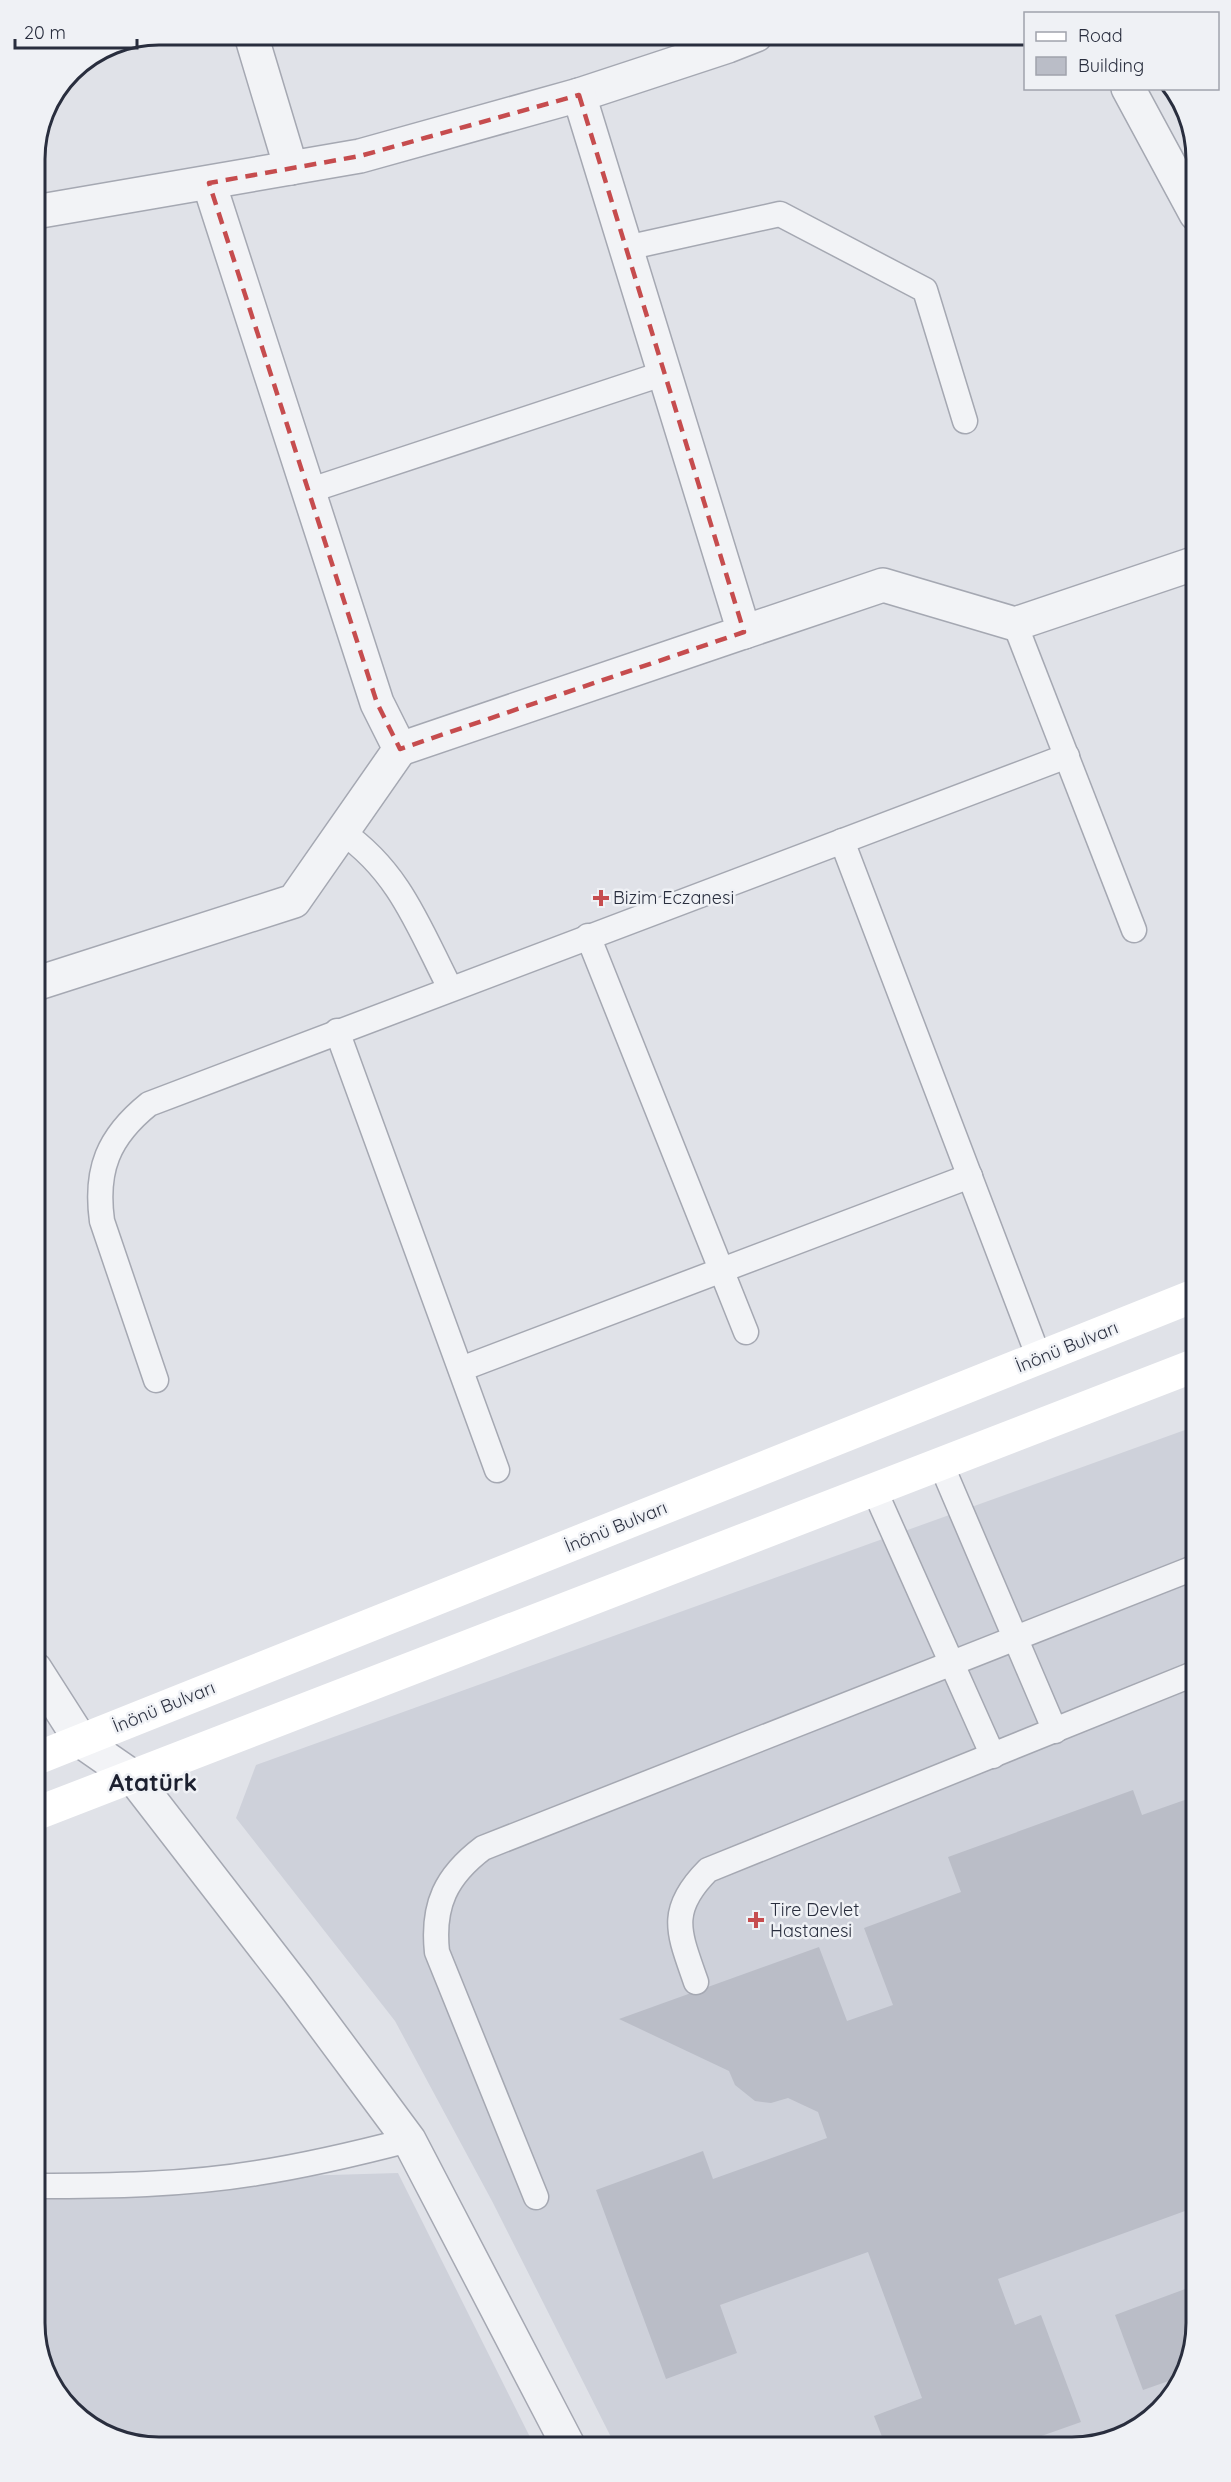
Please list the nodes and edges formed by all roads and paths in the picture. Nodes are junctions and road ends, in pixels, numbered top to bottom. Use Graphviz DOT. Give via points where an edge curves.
graph roads {
  1 [pos="254,45"];
  2 [pos="717,45"];
  3 [pos="1129,90"];
  4 [pos="579,95"];
  5 [pos="291,168"];
  6 [pos="209,183"];
  7 [pos="1186,194"];
  8 [pos="45,210"];
  9 [pos="626,248"];
  10 [pos="664,373"];
  11 [pos="965,421"];
  12 [pos="308,491"];
  13 [pos="1186,567"];
  14 [pos="1015,624"];
  15 [pos="744,632"];
  16 [pos="400,749"];
  17 [pos="1067,756"];
  18 [pos="342,831"];
  19 [pos="842,841"];
  20 [pos="1134,930"];
  21 [pos="588,936"];
  22 [pos="45,981"];
  23 [pos="450,988"];
  24 [pos="337,1031"];
  25 [pos="969,1176"];
  26 [pos="722,1270"];
  27 [pos="1186,1299"];
  28 [pos="746,1332"];
  29 [pos="1039,1358"];
  30 [pos="461,1369"];
  31 [pos="1186,1369"];
  32 [pos="156,1380"];
  33 [pos="941,1464"];
  34 [pos="497,1470"];
  35 [pos="874,1489"];
  36 [pos="1186,1572"];
  37 [pos="1014,1638"];
  38 [pos="951,1663"];
  39 [pos="1186,1677"];
  40 [pos="45,1684"];
  41 [pos="1055,1731"];
  42 [pos="81,1740"];
  43 [pos="45,1755"];
  44 [pos="993,1756"];
  45 [pos="133,1777"];
  46 [pos="45,1810"];
  47 [pos="696,1982"];
  48 [pos="409,2140"];
  49 [pos="45,2186"];
  50 [pos="536,2197"];
  51 [pos="564,2437"];
  1 -- 5 [label="street"];
  2 -- 4 [label="street"];
  3 -- 7 [label="street"];
  4 -- 5 [label="street" via="360,156"];
  4 -- 9 [label="street"];
  5 -- 6 [label="street"];
  6 -- 8 [label="street"];
  6 -- 12 [label="street"];
  9 -- 10 [label="street"];
  9 -- 11 [label="lane" via="780,214 925,290"];
  10 -- 12 [label="lane"];
  10 -- 15 [label="street"];
  12 -- 16 [label="street" via="377,703"];
  13 -- 14 [label="street"];
  14 -- 15 [label="street" via="883,585"];
  14 -- 17 [label="lane"];
  15 -- 16 [label="street"];
  16 -- 18 [label="street"];
  17 -- 19 [label="lane"];
  17 -- 20 [label="lane"];
  18 -- 22 [label="street" via="294,901"];
  18 -- 23 [label="lane" via="386,870"];
  19 -- 21 [label="lane"];
  19 -- 25 [label="lane"];
  21 -- 23 [label="lane"];
  21 -- 26 [label="lane"];
  23 -- 24 [label="lane"];
  24 -- 30 [label="lane"];
  24 -- 32 [label="lane" via="149,1104 132,1118 107,1154 99,1199 102,1221"];
  25 -- 26 [label="lane"];
  25 -- 29 [label="lane"];
  26 -- 28 [label="lane"];
  26 -- 30 [label="lane"];
  27 -- 29 [label="main road, İnönü Bulvarı"];
  29 -- 42 [label="main road, İnönü Bulvarı"];
  30 -- 34 [label="lane"];
  31 -- 33 [label="main road"];
  33 -- 35 [label="main road"];
  33 -- 37 [label="lane"];
  35 -- 38 [label="lane"];
  35 -- 45 [label="main road"];
  36 -- 37 [label="lane"];
  37 -- 38 [label="lane"];
  37 -- 41 [label="lane"];
  38 -- 44 [label="lane"];
  38 -- 50 [label="lane" via="483,1848 453,1876 437,1914 437,1952"];
  39 -- 41 [label="lane"];
  40 -- 42 [label="street"];
  41 -- 44 [label="lane"];
  42 -- 43 [label="main road, İnönü Bulvarı"];
  42 -- 45 [label="street"];
  44 -- 47 [label="lane" via="708,1870 693,1885 680,1919 680,1936"];
  45 -- 46 [label="main road"];
  45 -- 48 [label="street"];
  48 -- 49 [label="lane" via="256,2174 185,2182"];
  48 -- 51 [label="street"];
}
